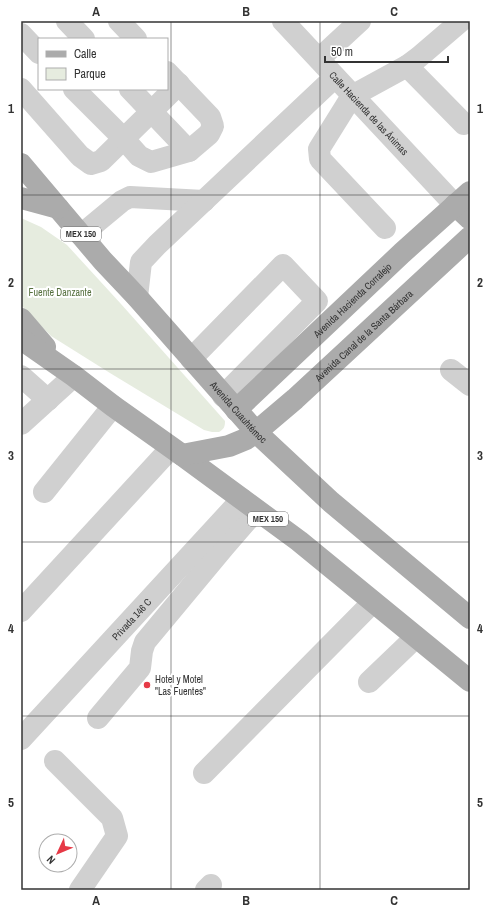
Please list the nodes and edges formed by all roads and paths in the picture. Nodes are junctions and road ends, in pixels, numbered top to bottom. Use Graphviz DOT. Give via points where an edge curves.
graph roads {
  1 [pos="67,21"];
  2 [pos="119,21"];
  3 [pos="283,21"];
  4 [pos="360,21"];
  5 [pos="461,21"];
  6 [pos="466,21"];
  7 [pos="470,25"];
  8 [pos="21,34"];
  9 [pos="83,38"];
  10 [pos="135,38"];
  11 [pos="38,52"];
  12 [pos="319,59"];
  13 [pos="408,66"];
  14 [pos="335,77"];
  15 [pos="173,78"];
  16 [pos="21,89"];
  17 [pos="75,90"];
  18 [pos="131,90"];
  19 [pos="165,90"];
  20 [pos="352,96"];
  21 [pos="151,112"];
  22 [pos="464,124"];
  23 [pos="124,139"];
  24 [pos="189,151"];
  25 [pos="22,162"];
  26 [pos="21,198"];
  27 [pos="204,201"];
  28 [pos="466,206"];
  29 [pos="58,208"];
  30 [pos="385,228"];
  31 [pos="81,235"];
  32 [pos="470,237"];
  33 [pos="137,297"];
  34 [pos="21,319"];
  35 [pos="21,339"];
  36 [pos="191,358"];
  37 [pos="67,370"];
  38 [pos="451,370"];
  39 [pos="272,375"];
  40 [pos="21,376"];
  41 [pos="470,385"];
  42 [pos="295,399"];
  43 [pos="48,400"];
  44 [pos="229,403"];
  45 [pos="113,406"];
  46 [pos="21,424"];
  47 [pos="256,432"];
  48 [pos="177,451"];
  49 [pos="44,492"];
  50 [pos="249,505"];
  51 [pos="373,602"];
  52 [pos="21,611"];
  53 [pos="470,618"];
  54 [pos="416,637"];
  55 [pos="470,681"];
  56 [pos="369,682"];
  57 [pos="98,718"];
  58 [pos="21,739"];
  59 [pos="55,761"];
  60 [pos="204,773"];
  61 [pos="80,890"];
  1 -- 9 [label="street"];
  2 -- 10 [label="street"];
  3 -- 12 [label="street, Calle Hacienda de las Ánimas"];
  4 -- 12 [label="street"];
  5 -- 13 [label="street"];
  6 -- 7 [label="street"];
  8 -- 11 [label="street"];
  12 -- 14 [label="street, Calle Hacienda de las Ánimas"];
  13 -- 20 [label="street"];
  13 -- 22 [label="street"];
  14 -- 20 [label="street, Calle Hacienda de las Ánimas"];
  14 -- 27 [label="street"];
  15 -- 24 [label="street" via="210,117 213,126 209,134"];
  16 -- 23 [label="street" via="80,156 91,164 101,161"];
  17 -- 23 [label="street"];
  18 -- 21 [label="street"];
  19 -- 21 [label="street"];
  20 -- 28 [label="street, Calle Hacienda de las Ánimas"];
  20 -- 30 [label="street" via="319,149 320,159"];
  21 -- 23 [label="street"];
  21 -- 24 [label="street"];
  23 -- 24 [label="street" via="139,156 151,162"];
  25 -- 29 [label="main road, Avenida Cuauhtémoc"];
  26 -- 29 [label="main road"];
  27 -- 31 [label="street" via="130,197"];
  27 -- 33 [label="street" via="141,262"];
  28 -- 39 [label="main road, Avenida Hacienda Corralejo" via="402,253"];
  29 -- 31 [label="main road, Avenida Cuauhtémoc / MEX 150"];
  31 -- 33 [label="main road, Avenida Cuauhtémoc / MEX 150"];
  32 -- 42 [label="main road, Avenida Canal de la Santa Bárbara"];
  33 -- 36 [label="main road, Avenida Cuauhtémoc / MEX 150"];
  34 -- 37 [label="main road"];
  35 -- 37 [label="main road, MEX 150"];
  36 -- 44 [label="main road, Avenida Cuauhtémoc / MEX 150"];
  36 -- 44 [label="street" via="283,266 317,301"];
  37 -- 43 [label="street"];
  37 -- 45 [label="main road, MEX 150"];
  38 -- 41 [label="street"];
  39 -- 42 [label="main road"];
  39 -- 44 [label="main road, Avenida Hacienda Corralejo"];
  40 -- 43 [label="street"];
  42 -- 47 [label="main road, Avenida Canal de la Santa Bárbara"];
  43 -- 46 [label="street"];
  44 -- 47 [label="main road, Avenida Cuauhtémoc / MEX 150"];
  45 -- 48 [label="main road, MEX 150"];
  45 -- 49 [label="street"];
  47 -- 48 [label="main road, Avenida Canal de la Santa Bárbara" via="229,446"];
  47 -- 53 [label="main road, Avenida Cuauhtémoc / MEX 150" via="332,502"];
  48 -- 50 [label="main road, MEX 150"];
  48 -- 52 [label="street"];
  50 -- 51 [label="main road, MEX 150" via="299,541"];
  50 -- 57 [label="street" via="224,547 145,642 140,668"];
  50 -- 58 [label="street, Privada 146 C"];
  51 -- 54 [label="main road, MEX 150"];
  51 -- 60 [label="street"];
  54 -- 55 [label="main road, MEX 150"];
  54 -- 56 [label="street"];
  59 -- 61 [label="street" via="112,818 117,836"];
}
